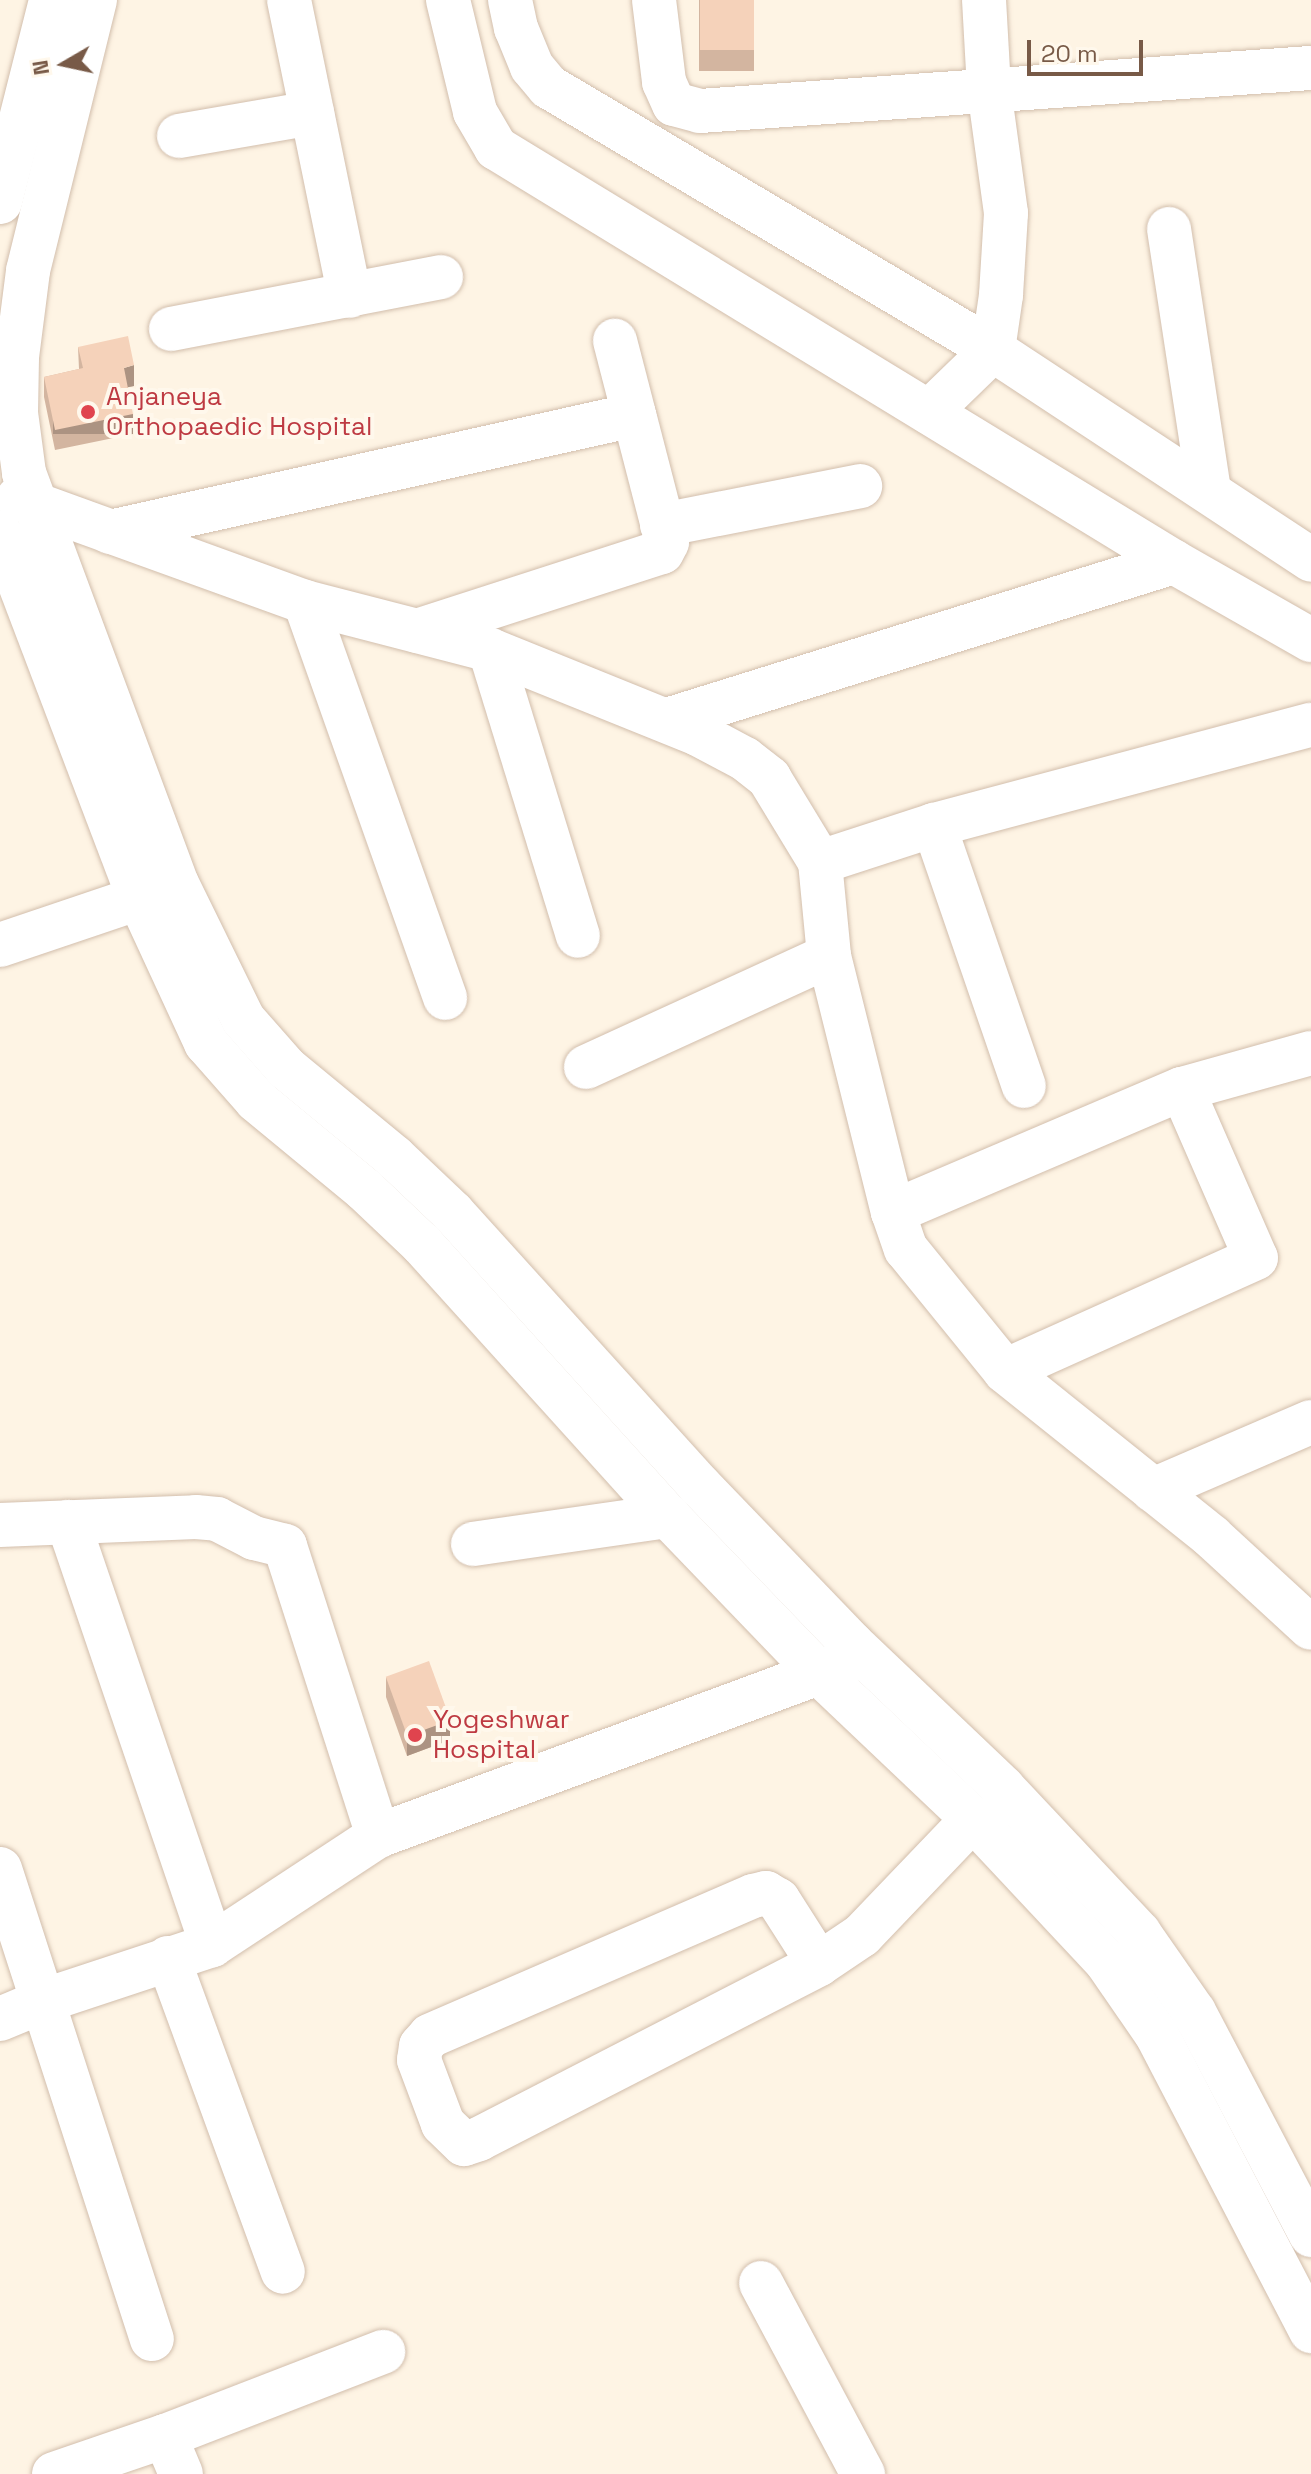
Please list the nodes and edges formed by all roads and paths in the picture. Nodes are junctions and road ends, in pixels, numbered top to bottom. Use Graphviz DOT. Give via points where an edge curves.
graph roads {
  1 [pos="51,0"];
  2 [pos="95,0"];
  3 [pos="289,0"];
  4 [pos="448,0"];
  5 [pos="510,0"];
  6 [pos="654,0"];
  7 [pos="984,0"];
  8 [pos="1311,68"];
  9 [pos="989,89"];
  10 [pos="312,113"];
  11 [pos="179,136"];
  12 [pos="0,202"];
  13 [pos="1169,229"];
  14 [pos="441,277"];
  15 [pos="350,296"];
  16 [pos="171,329"];
  17 [pos="615,341"];
  18 [pos="993,350"];
  19 [pos="929,412"];
  20 [pos="634,415"];
  21 [pos="860,486"];
  22 [pos="1209,490"];
  23 [pos="18,498"];
  24 [pos="662,525"];
  25 [pos="0,532"];
  26 [pos="110,532"];
  27 [pos="1311,560"];
  28 [pos="1174,562"];
  29 [pos="305,602"];
  30 [pos="417,631"];
  31 [pos="1311,640"];
  32 [pos="490,650"];
  33 [pos="667,720"];
  34 [pos="1311,725"];
  35 [pos="934,825"];
  36 [pos="820,862"];
  37 [pos="119,904"];
  38 [pos="578,936"];
  39 [pos="0,945"];
  40 [pos="829,956"];
  41 [pos="445,998"];
  42 [pos="1311,1053"];
  43 [pos="586,1067"];
  44 [pos="1024,1086"];
  45 [pos="1182,1089"];
  46 [pos="394,1157"];
  47 [pos="365,1190"];
  48 [pos="893,1212"];
  49 [pos="1005,1371"];
  50 [pos="1311,1422"];
  51 [pos="1153,1490"];
  52 [pos="668,1516"];
  53 [pos="68,1522"];
  54 [pos="0,1525"];
  55 [pos="473,1544"];
  56 [pos="1311,1628"];
  57 [pos="865,1656"];
  58 [pos="820,1674"];
  59 [pos="973,1819"];
  60 [pos="378,1836"];
  61 [pos="0,1869"];
  62 [pos="212,1945"];
  63 [pos="168,1958"];
  64 [pos="819,1964"];
  65 [pos="43,2001"];
  66 [pos="0,2019"];
  67 [pos="1311,2235"];
  68 [pos="283,2272"];
  69 [pos="761,2283"];
  70 [pos="1311,2331"];
  71 [pos="152,2339"];
  72 [pos="383,2352"];
  73 [pos="173,2455"];
  74 [pos="54,2474"];
  75 [pos="863,2474"];
  1 -- 12 [label="street"];
  2 -- 23 [label="street" via="28,271 16,413 24,473"];
  3 -- 10 [label="street"];
  4 -- 19 [label="street" via="475,112 496,148"];
  5 -- 18 [label="street" via="532,67 549,87"];
  6 -- 9 [label="street" via="664,82 674,104 700,111"];
  7 -- 9 [label="street"];
  8 -- 9 [label="street"];
  9 -- 18 [label="street" via="1006,213"];
  10 -- 11 [label="street"];
  10 -- 15 [label="street"];
  13 -- 22 [label="street"];
  14 -- 15 [label="street"];
  15 -- 16 [label="street"];
  17 -- 20 [label="street"];
  18 -- 19 [label="street"];
  18 -- 22 [label="street"];
  19 -- 28 [label="street"];
  20 -- 24 [label="street"];
  20 -- 26 [label="street"];
  21 -- 24 [label="street"];
  22 -- 27 [label="street"];
  23 -- 26 [label="street"];
  23 -- 46 [label="street" via="177,884 243,1019 286,1068"];
  24 -- 30 [label="street" via="667,542 648,560"];
  25 -- 37 [label="street"];
  26 -- 29 [label="street"];
  28 -- 31 [label="street"];
  28 -- 33 [label="street"];
  29 -- 30 [label="street"];
  29 -- 41 [label="street"];
  30 -- 32 [label="street"];
  32 -- 33 [label="street"];
  32 -- 38 [label="street"];
  33 -- 36 [label="street" via="745,759 769,778"];
  34 -- 35 [label="street"];
  35 -- 36 [label="street"];
  35 -- 44 [label="street"];
  36 -- 40 [label="street"];
  37 -- 39 [label="street"];
  37 -- 47 [label="street" via="206,1043 256,1100"];
  40 -- 43 [label="street"];
  40 -- 48 [label="street"];
  42 -- 45 [label="street"];
  45 -- 48 [label="street"];
  45 -- 49 [label="street" via="1256,1258"];
  46 -- 47 [label="street"];
  46 -- 57 [label="street" via="453,1213 614,1394"];
  47 -- 52 [label="street" via="422,1244"];
  48 -- 49 [label="street" via="906,1249"];
  49 -- 51 [label="street"];
  50 -- 51 [label="street"];
  51 -- 56 [label="street"];
  52 -- 55 [label="street"];
  52 -- 58 [label="street"];
  53 -- 54 [label="street"];
  53 -- 60 [label="street" via="207,1518 285,1546"];
  53 -- 62 [label="street"];
  57 -- 58 [label="street"];
  57 -- 67 [label="street" via="1003,1788 1139,1933 1194,2012"];
  58 -- 59 [label="street"];
  58 -- 60 [label="street"];
  59 -- 64 [label="street" via="862,1935"];
  59 -- 70 [label="street" via="1106,1961 1157,2035"];
  60 -- 62 [label="street"];
  61 -- 65 [label="street"];
  62 -- 63 [label="street"];
  63 -- 65 [label="street"];
  63 -- 68 [label="street"];
  64 -- 64 [label="street" via="778,1900 766,1893 753,1896 430,2036 421,2046 419,2060 443,2124 464,2144"];
  65 -- 66 [label="street"];
  65 -- 71 [label="street"];
  69 -- 75 [label="street"];
  72 -- 73 [label="street"];
  73 -- 74 [label="street"];
}
